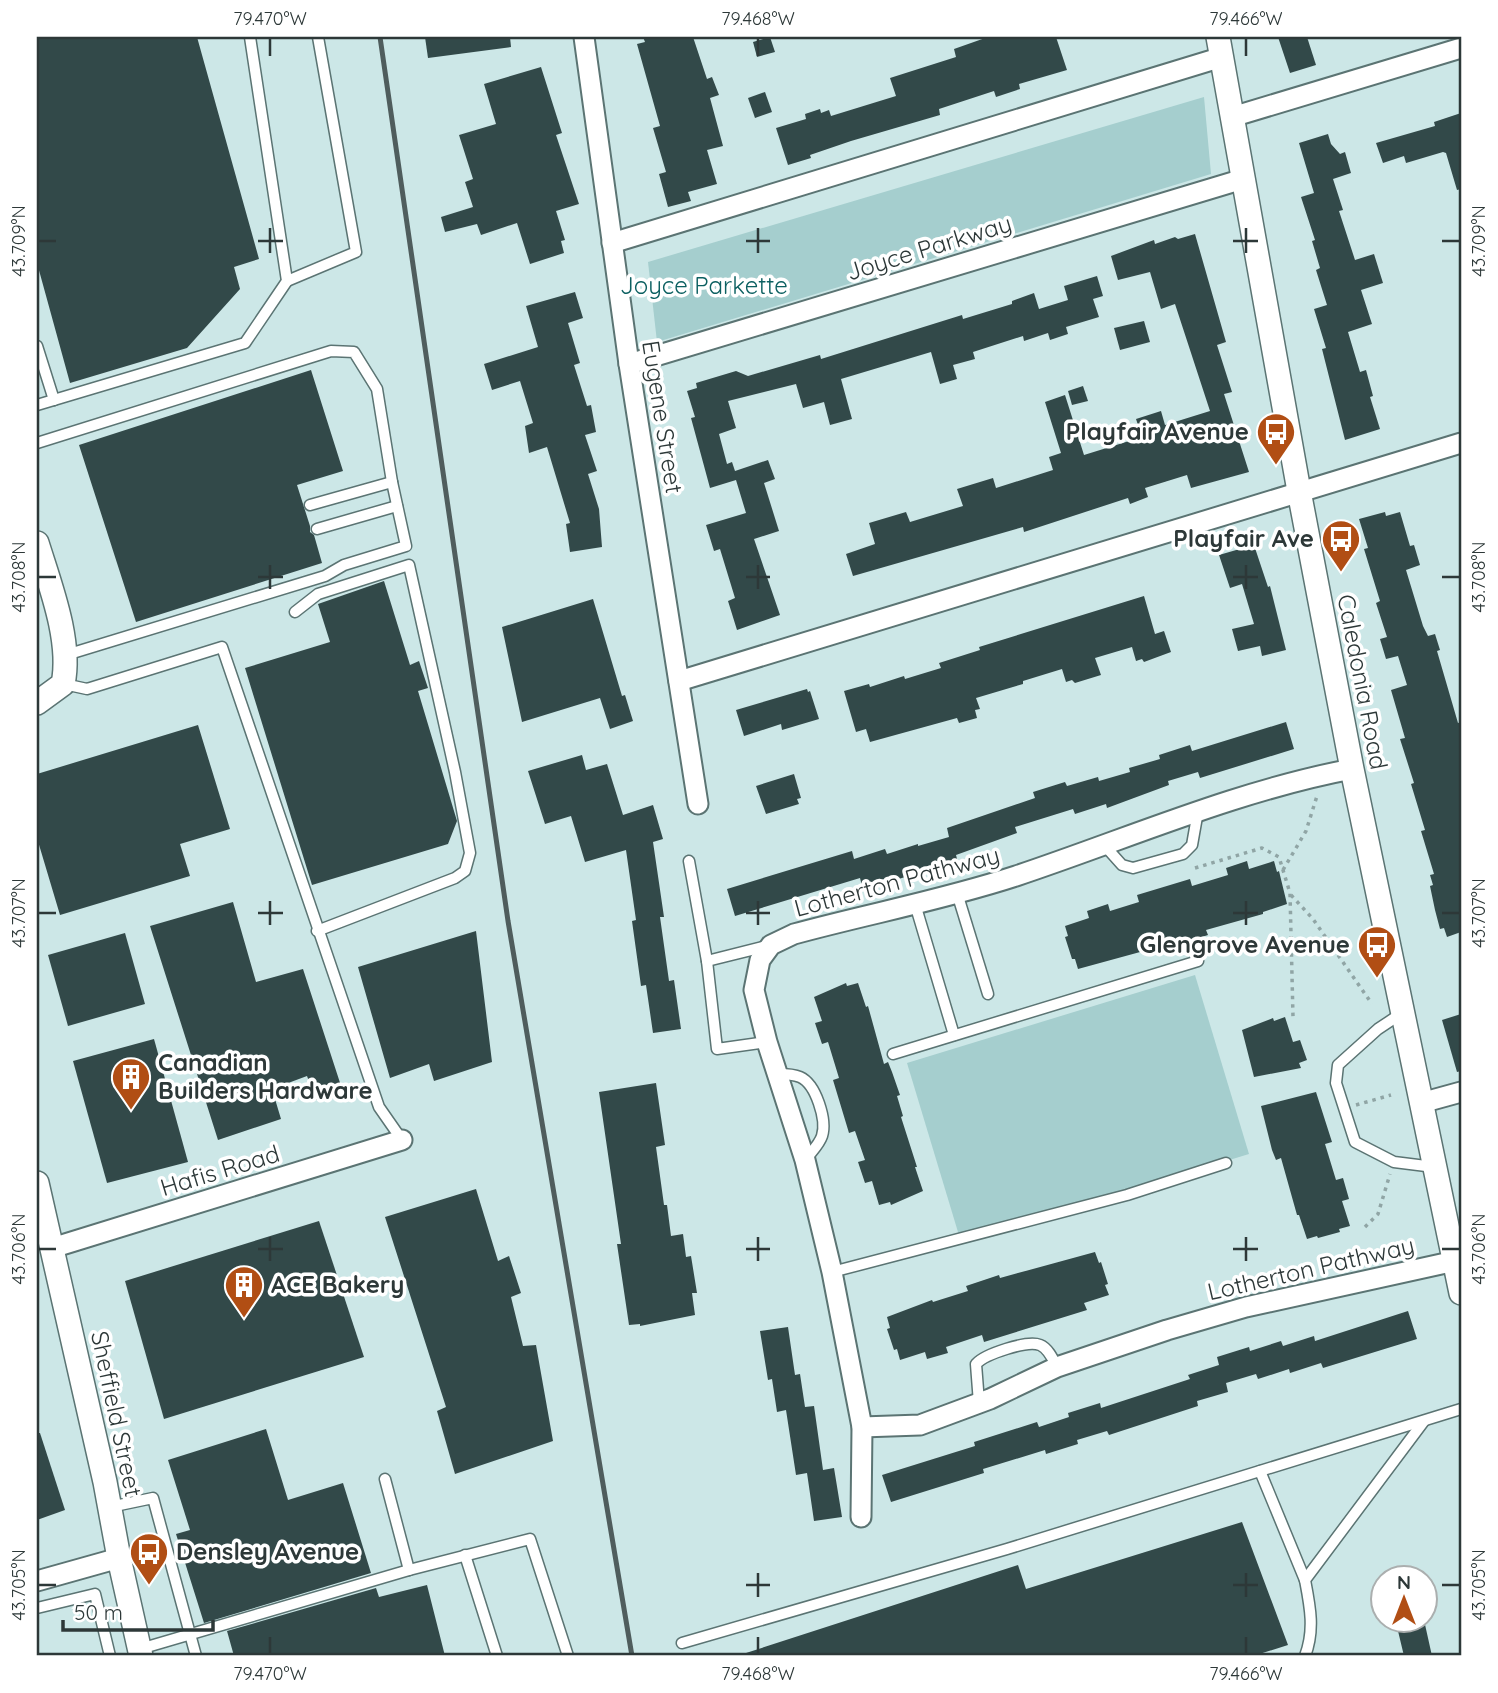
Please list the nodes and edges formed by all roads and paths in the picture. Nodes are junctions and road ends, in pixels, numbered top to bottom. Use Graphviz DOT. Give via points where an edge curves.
graph roads {
  1 [pos="250,37"];
  2 [pos="318,37"];
  3 [pos="584,37"];
  4 [pos="1220,47"];
  5 [pos="1461,48"];
  6 [pos="1232,117"];
  7 [pos="1243,179"];
  8 [pos="612,243"];
  9 [pos="287,281"];
  10 [pos="37,346"];
  11 [pos="629,364"];
  12 [pos="54,400"];
  13 [pos="37,405"];
  14 [pos="37,443"];
  15 [pos="1461,443"];
  16 [pos="392,482"];
  17 [pos="1299,491"];
  18 [pos="310,505"];
  19 [pos="397,506"];
  20 [pos="317,529"];
  21 [pos="37,543"];
  22 [pos="43,588"];
  23 [pos="295,612"];
  24 [pos="66,655"];
  25 [pos="679,681"];
  26 [pos="64,684"];
  27 [pos="37,703"];
  28 [pos="1352,769"];
  29 [pos="1313,778"];
  30 [pos="698,804"];
  31 [pos="1199,810"];
  32 [pos="1105,846"];
  33 [pos="689,861"];
  34 [pos="1195,868"];
  35 [pos="1283,870"];
  36 [pos="957,893"];
  37 [pos="1290,893"];
  38 [pos="915,903"];
  39 [pos="317,931"];
  40 [pos="771,945"];
  41 [pos="706,961"];
  42 [pos="1198,961"];
  43 [pos="988,994"];
  44 [pos="1372,1004"];
  45 [pos="1402,1013"];
  46 [pos="1293,1017"];
  47 [pos="954,1035"];
  48 [pos="767,1042"];
  49 [pos="893,1054"];
  50 [pos="777,1073"];
  51 [pos="1461,1092"];
  52 [pos="1391,1095"];
  53 [pos="1421,1103"];
  54 [pos="1343,1109"];
  55 [pos="402,1140"];
  56 [pos="805,1160"];
  57 [pos="1394,1162"];
  58 [pos="1226,1163"];
  59 [pos="1434,1167"];
  60 [pos="37,1183"];
  61 [pos="1365,1227"];
  62 [pos="52,1248"];
  63 [pos="1454,1261"];
  64 [pos="832,1272"];
  65 [pos="1461,1293"];
  66 [pos="1057,1367"];
  67 [pos="979,1403"];
  68 [pos="1461,1409"];
  69 [pos="1424,1420"];
  70 [pos="862,1427"];
  71 [pos="1260,1471"];
  72 [pos="385,1479"];
  73 [pos="110,1507"];
  74 [pos="861,1517"];
  75 [pos="465,1555"];
  76 [pos="119,1558"];
  77 [pos="409,1570"];
  78 [pos="1305,1580"];
  79 [pos="37,1581"];
  80 [pos="37,1608"];
  81 [pos="190,1635"];
  82 [pos="682,1643"];
  83 [pos="141,1653"];
  84 [pos="110,1656"];
  85 [pos="196,1656"];
  86 [pos="497,1656"];
  87 [pos="568,1656"];
  88 [pos="1306,1656"];
  1 -- 9 [label="lane"];
  2 -- 9 [label="lane" via="356,252"];
  3 -- 8 [label="street, Eugene Street"];
  4 -- 6 [label="street, Caledonia Road"];
  4 -- 8 [label="street"];
  5 -- 6 [label="street"];
  6 -- 7 [label="street, Caledonia Road"];
  7 -- 11 [label="street, Joyce Parkway"];
  7 -- 17 [label="street, Caledonia Road"];
  8 -- 11 [label="street, Eugene Street"];
  9 -- 12 [label="lane" via="245,343"];
  10 -- 12 [label="lane"];
  11 -- 25 [label="street, Eugene Street"];
  12 -- 13 [label="lane"];
  14 -- 16 [label="lane" via="331,351 354,352 377,389"];
  15 -- 17 [label="street"];
  16 -- 18 [label="lane"];
  16 -- 19 [label="lane"];
  17 -- 25 [label="street"];
  17 -- 28 [label="street, Caledonia Road"];
  19 -- 20 [label="lane"];
  19 -- 24 [label="lane" via="406,545 325,576"];
  21 -- 22 [label="street"];
  22 -- 24 [label="street"];
  23 -- 39 [label="lane" via="318,594 409,565 470,853 465,871 455,878"];
  24 -- 26 [label="street"];
  25 -- 30 [label="street, Eugene Street"];
  26 -- 27 [label="street"];
  26 -- 39 [label="lane" via="87,689 222,647"];
  28 -- 29 [label="street, Lotherton Pathway"];
  28 -- 45 [label="street, Caledonia Road"];
  29 -- 31 [label="street, Lotherton Pathway"];
  29 -- 35 [label="path" via="1317,796 1306,831"];
  31 -- 32 [label="street, Lotherton Pathway"];
  31 -- 32 [label="lane" via="1192,845 1183,854 1133,868 1122,865"];
  32 -- 36 [label="street, Lotherton Pathway"];
  33 -- 41 [label="lane"];
  34 -- 35 [label="path" via="1262,848 1279,857"];
  35 -- 37 [label="path"];
  36 -- 38 [label="street, Lotherton Pathway"];
  36 -- 43 [label="lane"];
  37 -- 44 [label="path"];
  37 -- 46 [label="path"];
  38 -- 40 [label="street, Lotherton Pathway" via="794,934"];
  38 -- 47 [label="lane"];
  39 -- 55 [label="lane" via="379,1107"];
  40 -- 41 [label="lane"];
  40 -- 48 [label="street, Lotherton Pathway" via="760,960 754,982"];
  41 -- 48 [label="lane" via="717,1049"];
  42 -- 47 [label="lane"];
  45 -- 53 [label="street, Caledonia Road"];
  45 -- 54 [label="lane" via="1338,1065 1336,1083"];
  47 -- 49 [label="lane"];
  48 -- 50 [label="street, Lotherton Pathway"];
  50 -- 56 [label="street, Lotherton Pathway"];
  50 -- 56 [label="lane" via="799,1076 810,1084 823,1119 823,1134"];
  51 -- 53 [label="street"];
  52 -- 54 [label="path"];
  53 -- 59 [label="street, Caledonia Road"];
  54 -- 57 [label="lane" via="1355,1142"];
  55 -- 62 [label="street, Hafis Road"];
  56 -- 64 [label="street, Lotherton Pathway"];
  57 -- 59 [label="lane"];
  57 -- 61 [label="path" via="1378,1214"];
  58 -- 64 [label="lane" via="1127,1195"];
  59 -- 63 [label="street, Caledonia Road"];
  60 -- 62 [label="street, Sheffield Street"];
  62 -- 73 [label="street, Sheffield Street"];
  63 -- 65 [label="street, Caledonia Road"];
  63 -- 66 [label="street, Lotherton Pathway" via="1246,1307"];
  64 -- 70 [label="street, Lotherton Pathway"];
  66 -- 67 [label="street, Lotherton Pathway"];
  66 -- 67 [label="lane" via="1044,1346 1037,1344 982,1357 976,1364"];
  67 -- 70 [label="street, Lotherton Pathway" via="920,1425"];
  68 -- 69 [label="lane"];
  69 -- 71 [label="lane"];
  69 -- 78 [label="lane"];
  70 -- 74 [label="street, Lotherton Pathway"];
  71 -- 78 [label="lane"];
  71 -- 82 [label="lane"];
  72 -- 77 [label="lane"];
  73 -- 76 [label="street, Sheffield Street"];
  73 -- 81 [label="lane" via="153,1498"];
  75 -- 77 [label="lane"];
  75 -- 86 [label="lane"];
  75 -- 87 [label="lane" via="530,1539"];
  76 -- 79 [label="street"];
  76 -- 83 [label="street, Sheffield Street"];
  77 -- 81 [label="lane"];
  78 -- 88 [label="lane" via="1312,1613"];
  80 -- 84 [label="lane" via="95,1594"];
  81 -- 83 [label="lane"];
  81 -- 85 [label="lane"];
}
